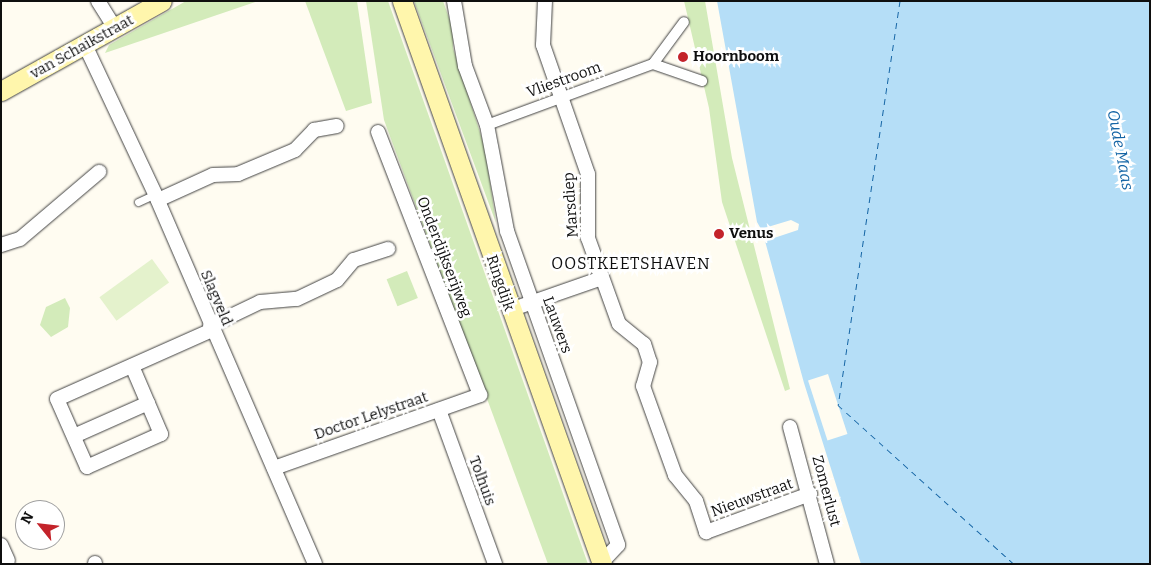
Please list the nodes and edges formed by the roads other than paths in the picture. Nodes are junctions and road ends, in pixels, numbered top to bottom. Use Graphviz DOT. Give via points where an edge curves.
graph roads {
  1 [pos="98,1"];
  2 [pos="162,1"];
  3 [pos="402,1"];
  4 [pos="454,1"];
  5 [pos="545,1"];
  6 [pos="684,22"];
  7 [pos="115,28"];
  8 [pos="85,45"];
  9 [pos="652,64"];
  10 [pos="702,82"];
  11 [pos="1,91"];
  12 [pos="561,98"];
  13 [pos="487,125"];
  14 [pos="337,126"];
  15 [pos="378,132"];
  16 [pos="98,172"];
  17 [pos="157,197"];
  18 [pos="138,202"];
  19 [pos="1,246"];
  20 [pos="388,249"];
  21 [pos="602,278"];
  22 [pos="531,303"];
  23 [pos="510,310"];
  24 [pos="211,328"];
  25 [pos="132,366"];
  26 [pos="480,395"];
  27 [pos="148,403"];
  28 [pos="439,410"];
  29 [pos="790,427"];
  30 [pos="74,436"];
  31 [pos="274,468"];
  32 [pos="810,494"];
  33 [pos="696,501"];
  34 [pos="1,545"];
  35 [pos="8,561"];
  36 [pos="602,563"];
  37 [pos="315,564"];
  38 [pos="494,564"];
  39 [pos="827,564"];
  1 -- 7 [label="street"];
  2 -- 7 [label="main road, van Schaikstraat"];
  3 -- 23 [label="main road, Ringdijk"];
  4 -- 13 [label="street, Lauwers" via="465,66"];
  5 -- 12 [label="street, Marsdiep" via="543,45"];
  6 -- 9 [label="street"];
  7 -- 8 [label="main road, van Schaikstraat"];
  8 -- 11 [label="main road, van Schaikstraat"];
  8 -- 17 [label="street, Slagveld"];
  9 -- 10 [label="street"];
  9 -- 12 [label="street, Vliestroom"];
  12 -- 13 [label="street, Vliestroom"];
  12 -- 21 [label="street, Marsdiep" via="588,174 588,238"];
  13 -- 22 [label="street, Lauwers" via="506,231"];
  14 -- 17 [label="street" via="314,130 295,150 238,174 213,175"];
  15 -- 26 [label="street, Onderdijkserijweg"];
  16 -- 19 [label="street" via="20,239"];
  17 -- 18 [label="lane"];
  17 -- 24 [label="street, Slagveld"];
  20 -- 24 [label="street" via="354,260 337,280 297,299 260,302"];
  21 -- 22 [label="street"];
  21 -- 33 [label="street, Marsdiep" via="619,324 644,344 650,362 643,386 674,475"];
  22 -- 23 [label="street"];
  22 -- 36 [label="street, Lauwers" via="618,545"];
  23 -- 36 [label="main road, Ringdijk"];
  24 -- 25 [label="street"];
  24 -- 31 [label="street, Slagveld"];
  25 -- 27 [label="street"];
  25 -- 30 [label="street" via="58,399"];
  26 -- 28 [label="street, Doctor Lelystraat"];
  27 -- 30 [label="street"];
  27 -- 30 [label="street" via="162,434 88,467"];
  28 -- 31 [label="street, Doctor Lelystraat"];
  28 -- 38 [label="street, Tolhuis"];
  29 -- 32 [label="street, Zomerlust"];
  31 -- 37 [label="street, Slagveld"];
  32 -- 33 [label="street, Nieuwstraat" via="706,532"];
  32 -- 39 [label="street, Zomerlust"];
  34 -- 35 [label="street"];
}
